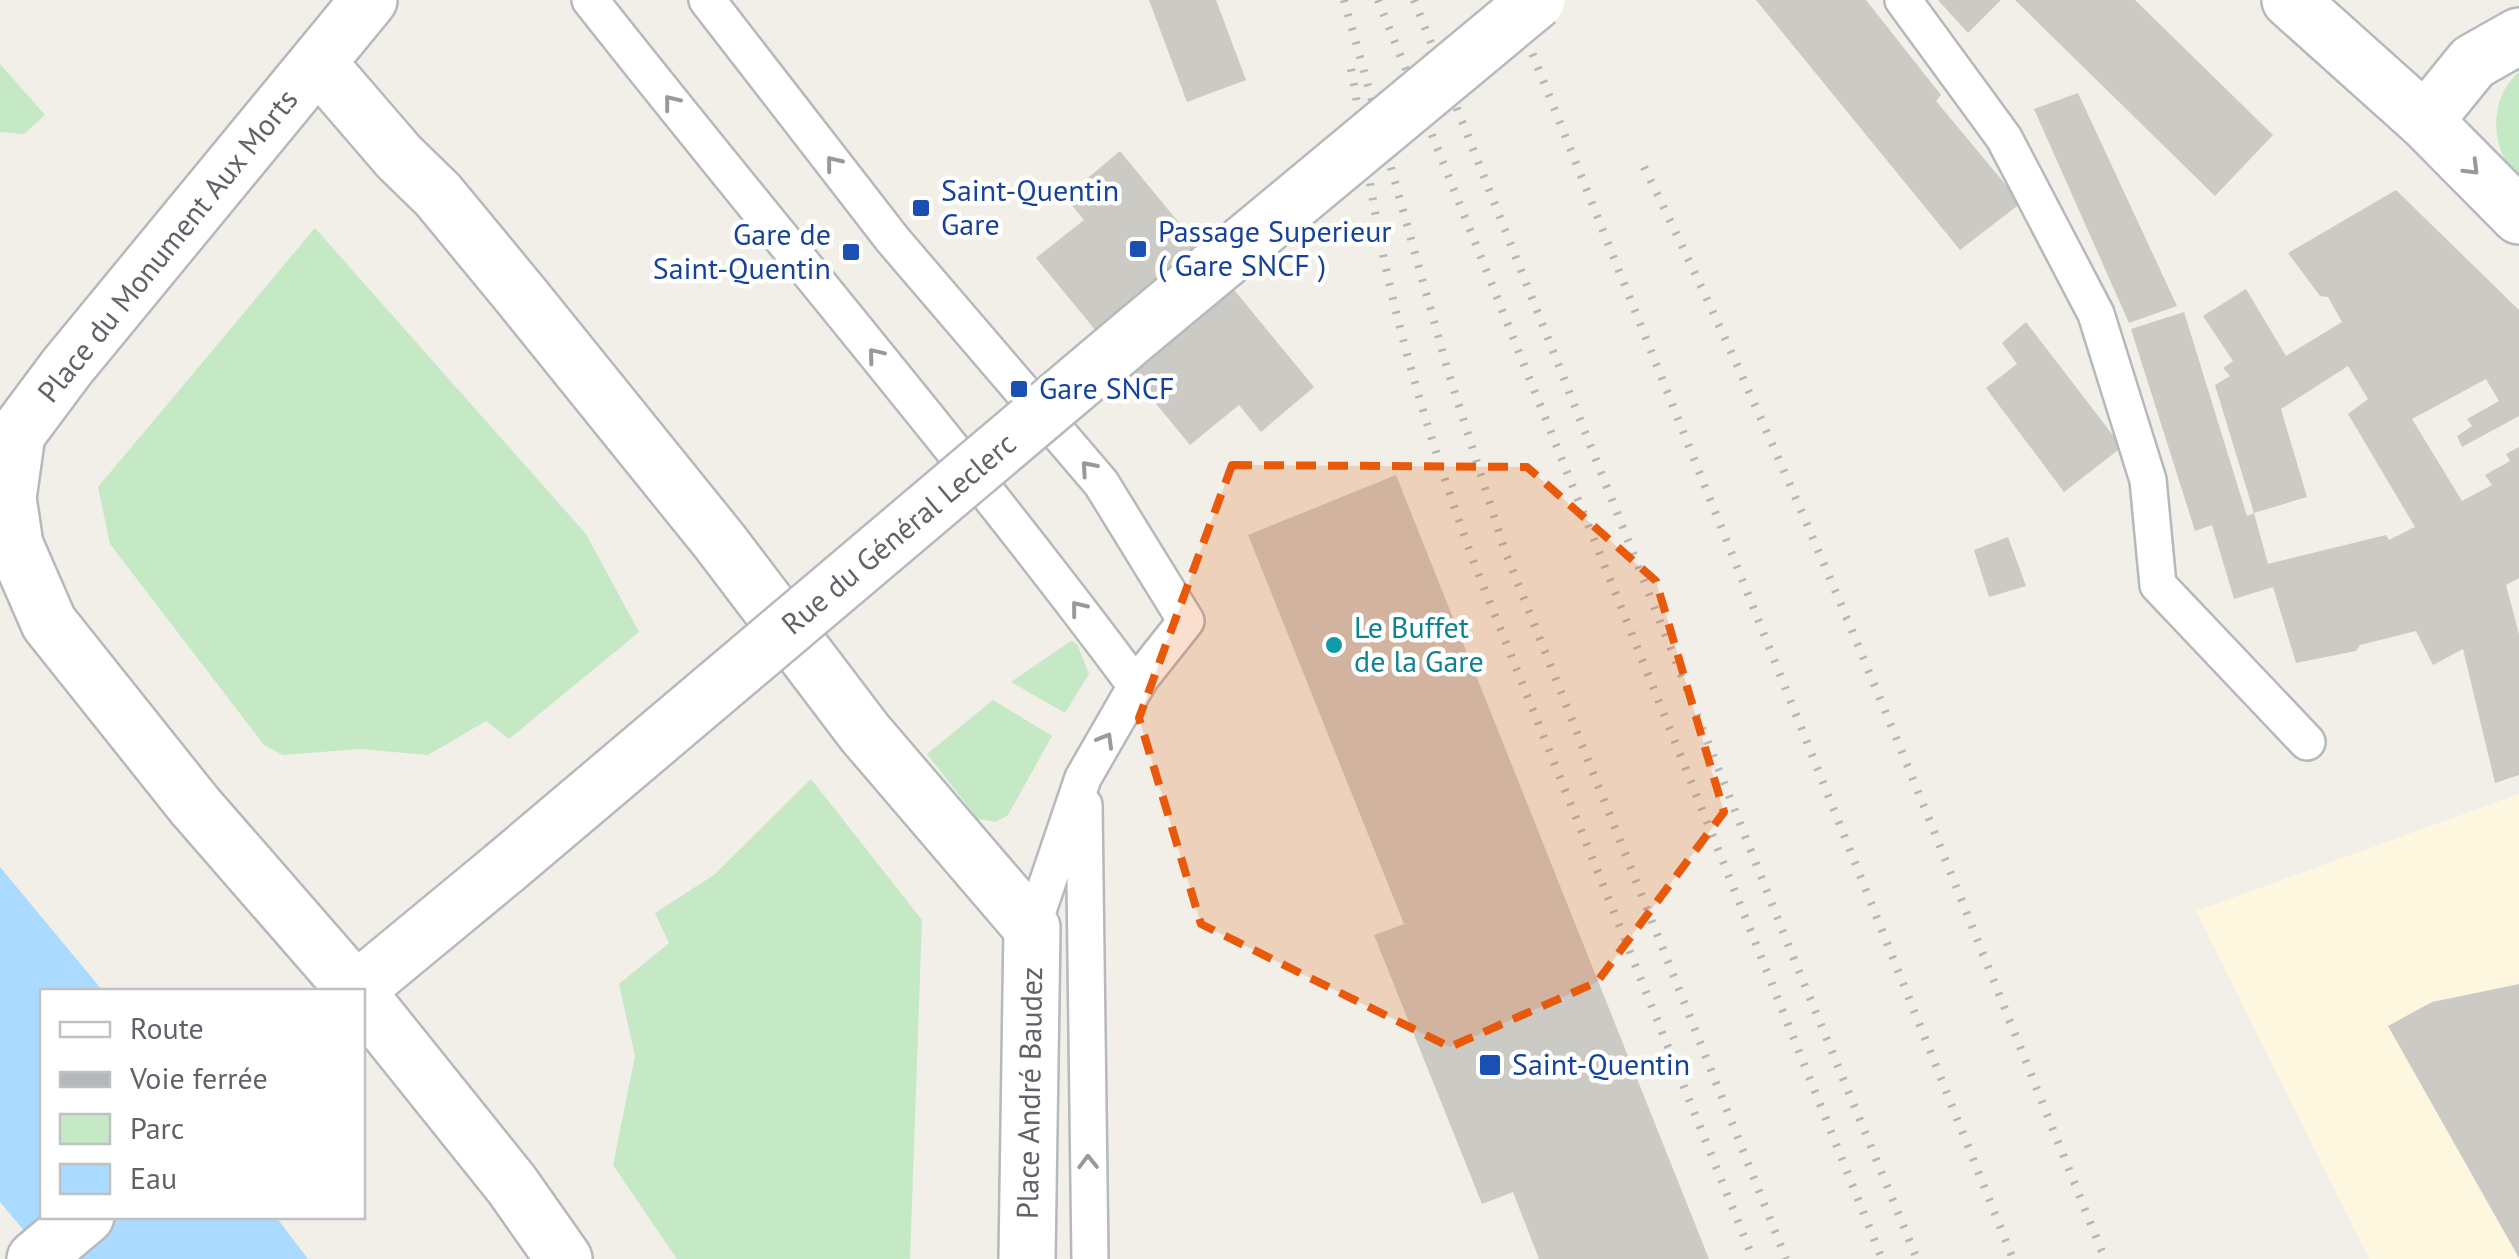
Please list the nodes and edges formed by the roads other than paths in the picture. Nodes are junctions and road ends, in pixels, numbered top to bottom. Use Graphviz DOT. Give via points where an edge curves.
graph roads {
  1 [pos="369,0"];
  2 [pos="590,0"];
  3 [pos="707,0"];
  4 [pos="1537,0"];
  5 [pos="1903,0"];
  6 [pos="2290,0"];
  7 [pos="2519,36"];
  8 [pos="318,62"];
  9 [pos="2425,120"];
  10 [pos="2519,216"];
  11 [pos="1136,686"];
  12 [pos="2307,742"];
  13 [pos="1084,778"];
  14 [pos="1032,928"];
  15 [pos="354,989"];
  16 [pos="362,989"];
  17 [pos="365,1003"];
  18 [pos="82,1219"];
  19 [pos="35,1259"];
  20 [pos="564,1259"];
  21 [pos="1026,1259"];
  22 [pos="1090,1259"];
  1 -- 8 [label="street, Place du Monument Aux Morts"];
  11 -- 2 [label="lane, one-way"];
  11 -- 3 [label="lane, one-way" via="1186,620 1101,483 893,240"];
  4 -- 16 [label="street, Rue du Général Leclerc, bridge"];
  5 -- 12 [label="lane" via="2004,138 2096,314 2148,480 2158,585"];
  6 -- 9 [label="street"];
  7 -- 9 [label="street" via="2474,62"];
  8 -- 14 [label="street" via="398,158 438,194 865,733"];
  8 -- 15 [label="street, Place du Monument Aux Morts" via="16,434 8,498 15,546 49,622 195,806"];
  9 -- 10 [label="street, one-way"];
  13 -- 11 [label="lane, one-way"];
  13 -- 14 [label="lane"];
  22 -- 13 [label="lane, one-way"];
  14 -- 21 [label="street, Place André Baudez"];
  17 -- 20 [label="street"];
  18 -- 19 [label="street"];
}
